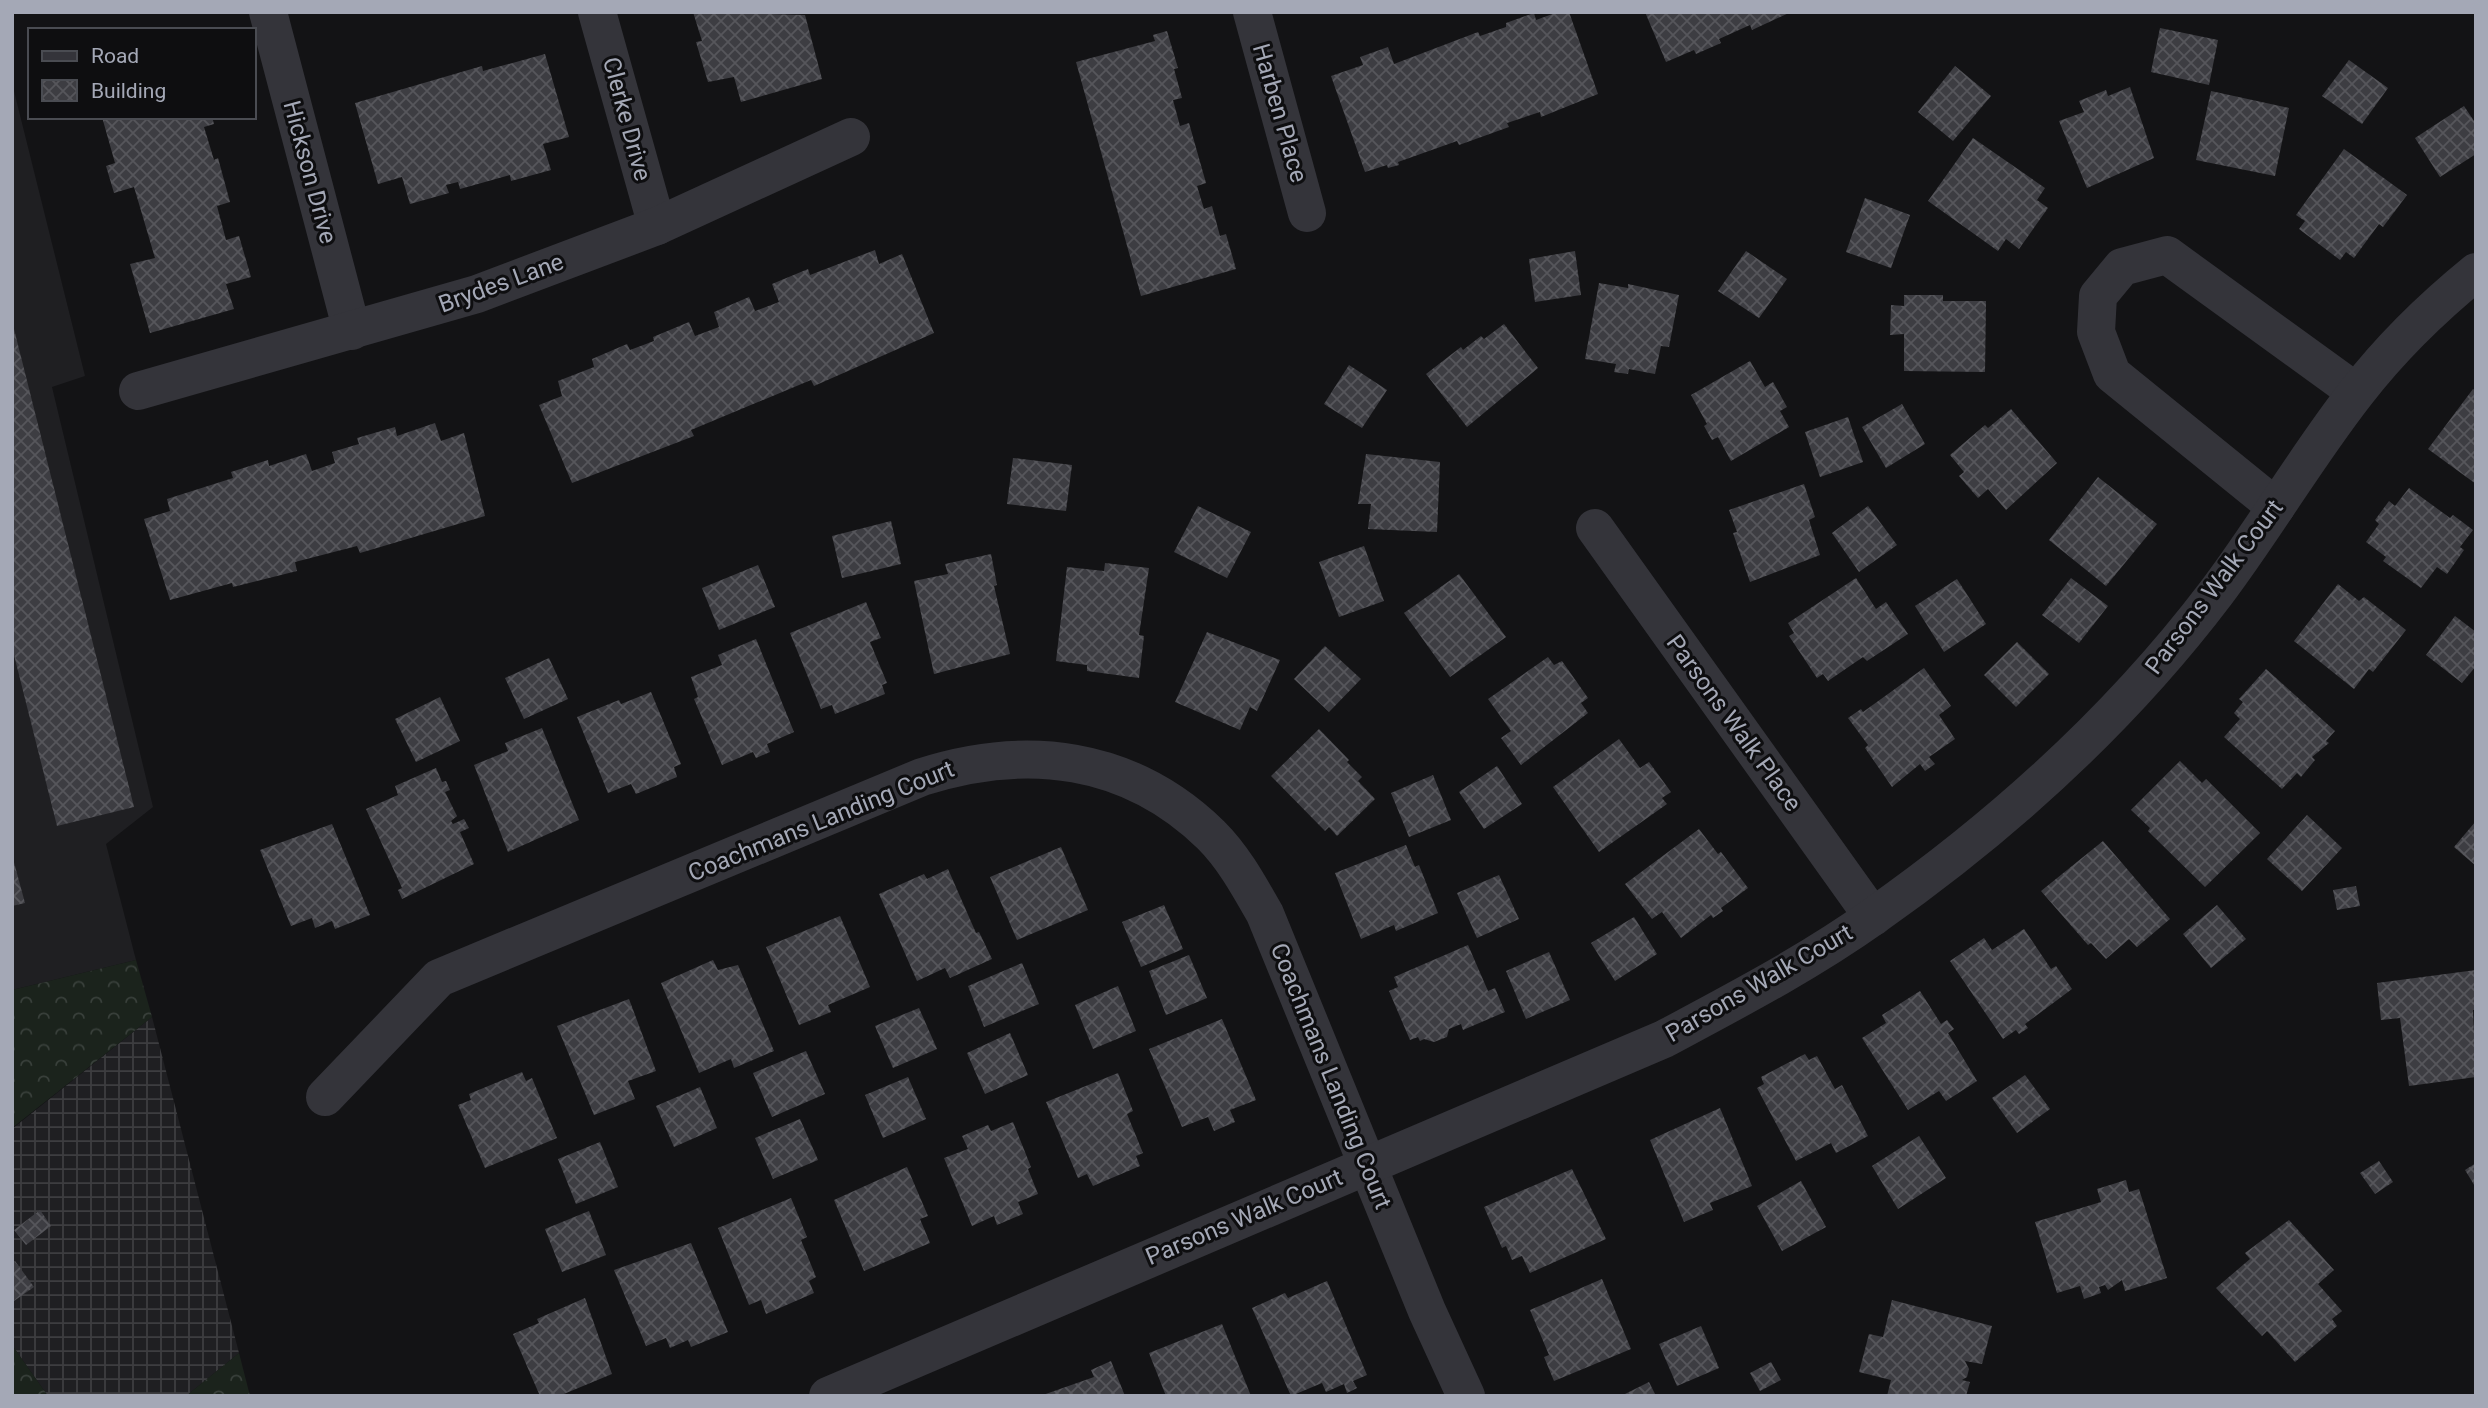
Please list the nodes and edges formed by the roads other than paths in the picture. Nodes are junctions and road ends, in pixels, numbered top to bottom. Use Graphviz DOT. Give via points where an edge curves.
graph roads {
  1 [pos="268,12"];
  2 [pos="597,12"];
  3 [pos="1252,12"];
  4 [pos="851,137"];
  5 [pos="1307,213"];
  6 [pos="657,226"];
  7 [pos="2476,272"];
  8 [pos="352,331"];
  9 [pos="138,391"];
  10 [pos="2356,393"];
  11 [pos="2276,507"];
  12 [pos="1595,528"];
  13 [pos="1873,917"];
  14 [pos="325,1097"];
  15 [pos="1366,1164"];
  16 [pos="828,1396"];
  17 [pos="1466,1396"];
  1 -- 8 [label="street, Hickson Drive"];
  2 -- 6 [label="street, Clerke Drive"];
  3 -- 5 [label="street, Harben Place"];
  4 -- 6 [label="street, Brydes Lane"];
  6 -- 8 [label="street, Brydes Lane" via="477,294"];
  7 -- 10 [label="street, Parsons Walk Court" via="2450,293"];
  8 -- 9 [label="street, Brydes Lane"];
  10 -- 11 [label="street, Parsons Walk Court"];
  10 -- 11 [label="street" via="2167,255 2122,267 2098,296 2096,332 2112,374"];
  11 -- 13 [label="street, Parsons Walk Court" via="2216,593 2068,757 1965,848"];
  12 -- 13 [label="street, Parsons Walk Place"];
  13 -- 15 [label="street, Parsons Walk Court" via="1760,988 1664,1039"];
  14 -- 15 [label="street, Coachmans Landing Court" via="439,978 922,777 964,764 1020,757 1074,762 1127,779 1171,803 1211,835 1240,870 1265,914"];
  15 -- 16 [label="street, Parsons Walk Court"];
  15 -- 17 [label="street, Coachmans Landing Court"];
}
